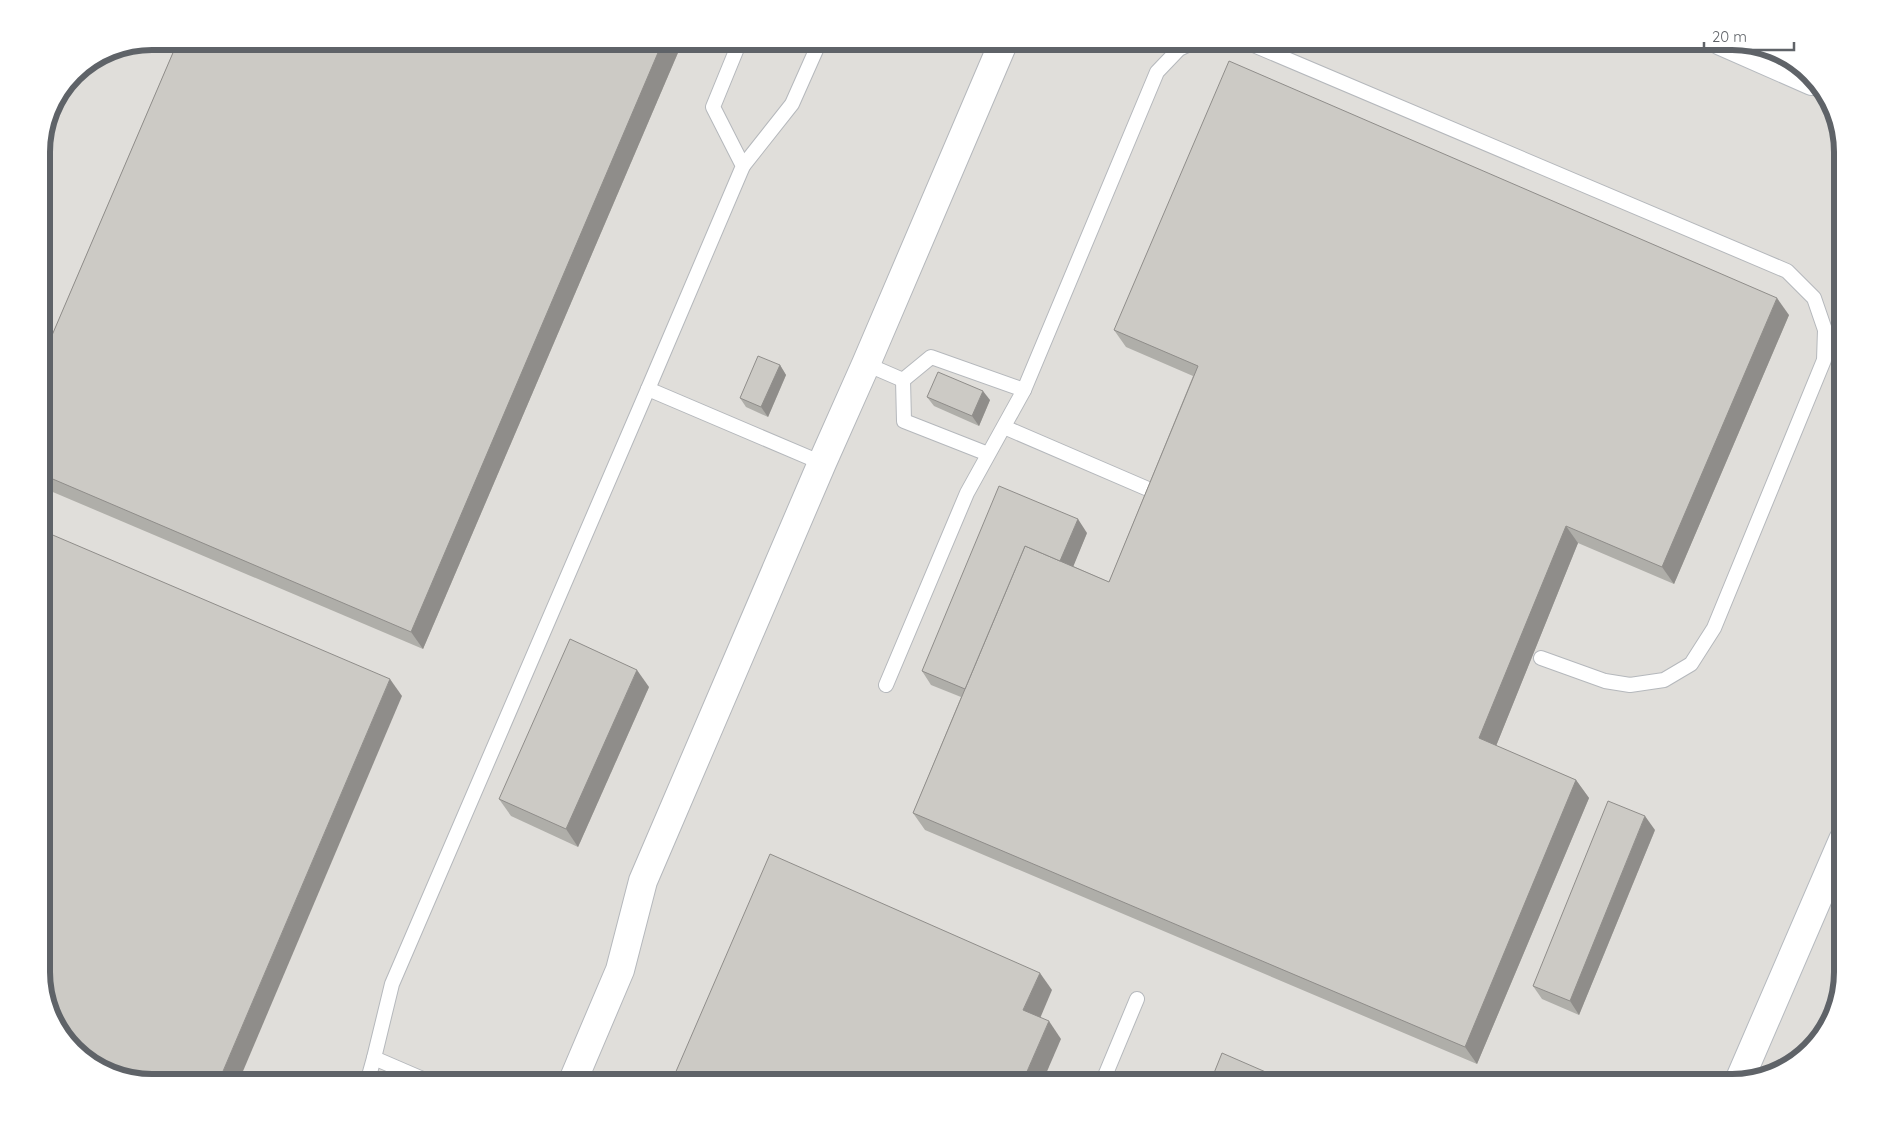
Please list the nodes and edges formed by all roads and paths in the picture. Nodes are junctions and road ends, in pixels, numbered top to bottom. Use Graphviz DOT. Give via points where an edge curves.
graph roads {
  1 [pos="736,50"];
  2 [pos="816,50"];
  3 [pos="1000,50"];
  4 [pos="1178,50"];
  5 [pos="1265,50"];
  6 [pos="1743,51"];
  7 [pos="1799,75"];
  8 [pos="743,166"];
  9 [pos="866,364"];
  10 [pos="903,380"];
  11 [pos="648,390"];
  12 [pos="1024,390"];
  13 [pos="1004,427"];
  14 [pos="988,454"];
  15 [pos="822,462"];
  16 [pos="1155,492"];
  17 [pos="1541,658"];
  18 [pos="886,685"];
  19 [pos="1834,861"];
  20 [pos="1137,999"];
  21 [pos="374,1058"];
  22 [pos="1742,1073"];
  23 [pos="370,1074"];
  24 [pos="411,1074"];
  25 [pos="576,1074"];
  26 [pos="1106,1074"];
  1 -- 8 [label="lane" via="713,107"];
  2 -- 8 [label="lane" via="792,104"];
  3 -- 9 [label="street"];
  4 -- 12 [label="lane" via="1158,72"];
  5 -- 17 [label="lane" via="1788,271 1814,298 1825,330 1824,360 1714,628 1691,664 1664,680 1630,685 1605,682"];
  6 -- 7 [label="street"];
  8 -- 11 [label="lane"];
  9 -- 10 [label="lane"];
  9 -- 15 [label="street"];
  10 -- 12 [label="lane" via="931,357"];
  10 -- 14 [label="lane" via="904,421"];
  11 -- 15 [label="lane"];
  11 -- 21 [label="lane" via="392,984"];
  12 -- 13 [label="lane"];
  13 -- 14 [label="lane"];
  13 -- 16 [label="lane"];
  14 -- 18 [label="lane" via="967,493"];
  15 -- 25 [label="street" via="643,881 620,970"];
  19 -- 22 [label="street"];
  20 -- 26 [label="lane"];
  21 -- 23 [label="lane"];
  21 -- 24 [label="lane"];
}
